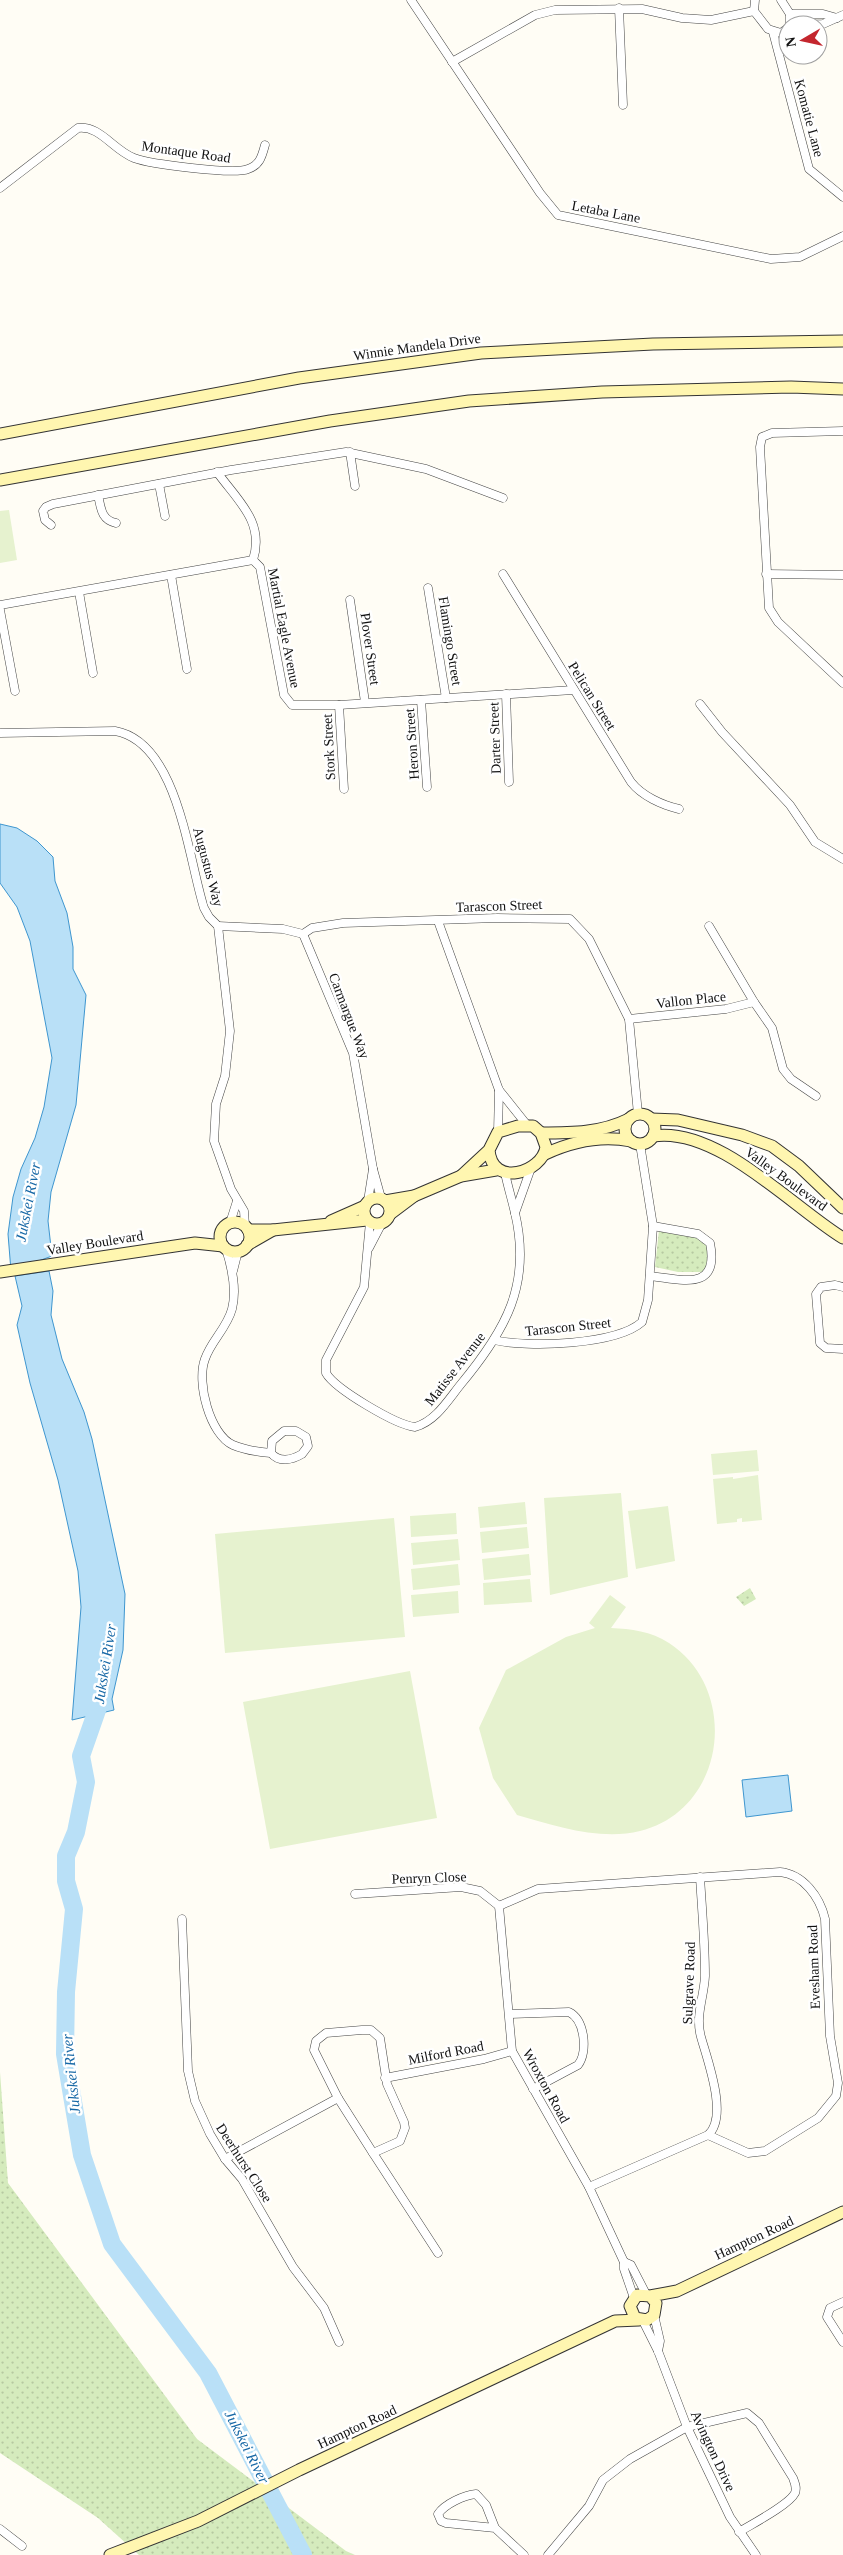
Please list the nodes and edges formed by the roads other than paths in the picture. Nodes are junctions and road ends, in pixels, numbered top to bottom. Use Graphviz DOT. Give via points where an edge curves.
graph roads {
  1 [pos="410,0"];
  2 [pos="755,0"];
  3 [pos="781,0"];
  4 [pos="619,8"];
  5 [pos="754,11"];
  6 [pos="790,14"];
  7 [pos="840,16"];
  8 [pos="828,22"];
  9 [pos="773,32"];
  10 [pos="778,33"];
  11 [pos="452,62"];
  12 [pos="623,105"];
  13 [pos="265,145"];
  14 [pos="0,188"];
  15 [pos="843,197"];
  16 [pos="843,236"];
  17 [pos="843,341"];
  18 [pos="843,389"];
  19 [pos="843,431"];
  20 [pos="0,434"];
  21 [pos="350,452"];
  22 [pos="216,472"];
  23 [pos="0,480"];
  24 [pos="159,484"];
  25 [pos="355,486"];
  26 [pos="98,496"];
  27 [pos="503,498"];
  28 [pos="165,516"];
  29 [pos="116,523"];
  30 [pos="51,525"];
  31 [pos="253,560"];
  32 [pos="503,574"];
  33 [pos="766,574"];
  34 [pos="171,575"];
  35 [pos="843,575"];
  36 [pos="428,588"];
  37 [pos="79,592"];
  38 [pos="350,600"];
  39 [pos="0,605"];
  40 [pos="0,610"];
  41 [pos="4,655"];
  42 [pos="187,670"];
  43 [pos="93,674"];
  44 [pos="843,683"];
  45 [pos="574,690"];
  46 [pos="15,691"];
  47 [pos="506,694"];
  48 [pos="446,698"];
  49 [pos="422,700"];
  50 [pos="365,702"];
  51 [pos="339,704"];
  52 [pos="700,704"];
  53 [pos="0,733"];
  54 [pos="509,782"];
  55 [pos="427,786"];
  56 [pos="344,789"];
  57 [pos="679,809"];
  58 [pos="843,859"];
  59 [pos="438,921"];
  60 [pos="218,926"];
  61 [pos="709,926"];
  62 [pos="302,934"];
  63 [pos="754,1002"];
  64 [pos="629,1019"];
  65 [pos="500,1090"];
  66 [pos="816,1096"];
  67 [pos="633,1116"];
  68 [pos="651,1119"];
  69 [pos="528,1125"];
  70 [pos="498,1132"];
  71 [pos="542,1133"];
  72 [pos="653,1136"];
  73 [pos="636,1142"];
  74 [pos="489,1150"];
  75 [pos="545,1154"];
  76 [pos="531,1168"];
  77 [pos="373,1169"];
  78 [pos="501,1171"];
  79 [pos="461,1176"];
  80 [pos="414,1196"];
  81 [pos="383,1200"];
  82 [pos="237,1201"];
  83 [pos="366,1204"];
  84 [pos="843,1208"];
  85 [pos="515,1213"];
  86 [pos="390,1214"];
  87 [pos="369,1221"];
  88 [pos="230,1223"];
  89 [pos="328,1223"];
  90 [pos="382,1223"];
  91 [pos="653,1226"];
  92 [pos="247,1228"];
  93 [pos="273,1230"];
  94 [pos="221,1232"];
  95 [pos="843,1238"];
  96 [pos="195,1243"];
  97 [pos="225,1247"];
  98 [pos="243,1248"];
  99 [pos="369,1248"];
  100 [pos="0,1272"];
  101 [pos="233,1273"];
  102 [pos="650,1276"];
  103 [pos="843,1287"];
  104 [pos="494,1340"];
  105 [pos="843,1349"];
  106 [pos="271,1453"];
  107 [pos="700,1877"];
  108 [pos="355,1894"];
  109 [pos="499,1906"];
  110 [pos="182,1919"];
  111 [pos="510,2014"];
  112 [pos="512,2051"];
  113 [pos="385,2078"];
  114 [pos="533,2089"];
  115 [pos="338,2098"];
  116 [pos="708,2135"];
  117 [pos="373,2153"];
  118 [pos="225,2159"];
  119 [pos="589,2187"];
  120 [pos="843,2212"];
  121 [pos="438,2253"];
  122 [pos="624,2262"];
  123 [pos="677,2291"];
  124 [pos="648,2295"];
  125 [pos="632,2302"];
  126 [pos="843,2302"];
  127 [pos="655,2313"];
  128 [pos="641,2320"];
  129 [pos="614,2321"];
  130 [pos="339,2342"];
  131 [pos="843,2342"];
  132 [pos="658,2351"];
  133 [pos="687,2426"];
  134 [pos="495,2528"];
  135 [pos="0,2529"];
  136 [pos="739,2532"];
  137 [pos="22,2546"];
  138 [pos="110,2555"];
  139 [pos="524,2555"];
  140 [pos="548,2555"];
  141 [pos="756,2555"];
  1 -- 11 [label="street, Letaba Lane"];
  2 -- 5 [label="street"];
  3 -- 6 [label="street"];
  4 -- 5 [label="street" via="642,9 696,20"];
  4 -- 11 [label="street" via="546,12 508,29"];
  4 -- 12 [label="street"];
  5 -- 9 [label="street" via="764,26"];
  6 -- 7 [label="street"];
  7 -- 8 [label="street"];
  9 -- 10 [label="street"];
  9 -- 15 [label="street, Komatie Lane" via="807,163 813,174"];
  11 -- 16 [label="street, Letaba Lane" via="540,193 558,214 771,260 800,257"];
  13 -- 14 [label="street, Montaque Road" via="256,165 244,171 228,171 141,160 119,150 97,131 78,128"];
  17 -- 20 [label="street, Winnie Mandela Drive" via="653,344 481,353 300,378"];
  18 -- 23 [label="street" via="791,387 602,392 469,401 330,421"];
  19 -- 33 [label="street" via="772,433 762,437"];
  21 -- 22 [label="street"];
  21 -- 25 [label="street"];
  21 -- 27 [label="street" via="426,469"];
  22 -- 24 [label="street"];
  22 -- 31 [label="street" via="255,527 258,544"];
  24 -- 26 [label="street"];
  24 -- 28 [label="street"];
  26 -- 29 [label="street" via="103,516"];
  26 -- 30 [label="street" via="46,507 44,515"];
  31 -- 34 [label="street, Martial Eagle Avenue"];
  31 -- 51 [label="street, Martial Eagle Avenue" via="260,567 286,699 295,706"];
  32 -- 45 [label="street, Pelican Street"];
  33 -- 35 [label="street"];
  33 -- 44 [label="street" via="772,614"];
  34 -- 37 [label="street, Martial Eagle Avenue"];
  34 -- 42 [label="street"];
  36 -- 48 [label="street, Flamingo Street"];
  37 -- 39 [label="street, Martial Eagle Avenue"];
  37 -- 43 [label="street"];
  38 -- 50 [label="street, Plover Street"];
  40 -- 41 [label="street"];
  41 -- 46 [label="street"];
  45 -- 47 [label="street, Martial Eagle Avenue"];
  45 -- 57 [label="street, Pelican Street" via="637,789 650,798"];
  47 -- 48 [label="street, Martial Eagle Avenue"];
  47 -- 54 [label="street, Darter Street"];
  48 -- 49 [label="street, Martial Eagle Avenue"];
  49 -- 50 [label="street, Martial Eagle Avenue"];
  49 -- 55 [label="street, Heron Street"];
  50 -- 51 [label="street, Martial Eagle Avenue"];
  51 -- 56 [label="street, Stork Street"];
  52 -- 58 [label="street" via="790,804 815,842"];
  53 -- 60 [label="street, Augustus Way" via="114,731 138,739 161,768 174,794 204,908"];
  59 -- 62 [label="street, Tarascon Street" via="344,923 312,928"];
  59 -- 64 [label="street, Tarascon Street" via="570,919 589,939"];
  59 -- 65 [label="street"];
  60 -- 62 [label="street" via="283,929"];
  60 -- 82 [label="street, Augustus Way" via="230,1024 225,1076 216,1104 214,1141"];
  61 -- 63 [label="street, Vallon Place"];
  62 -- 77 [label="street, Carmargue Way" via="353,1053"];
  63 -- 64 [label="street, Vallon Place" via="726,1010"];
  63 -- 66 [label="street, Vallon Place" via="772,1028 783,1069 791,1079"];
  64 -- 67 [label="street, Tarascon Street"];
  65 -- 69 [label="street"];
  65 -- 70 [label="street"];
  67 -- 68 [label="street"];
  67 -- 71 [label="street" via="595,1131"];
  67 -- 73 [label="street" via="626,1133"];
  68 -- 72 [label="street"];
  68 -- 84 [label="street, Valley Boulevard" via="678,1120 742,1135 772,1146 799,1166"];
  69 -- 70 [label="street"];
  69 -- 71 [label="street"];
  70 -- 74 [label="street"];
  71 -- 75 [label="street"];
  72 -- 73 [label="street"];
  72 -- 95 [label="street, Valley Boulevard" via="680,1137 726,1155"];
  73 -- 75 [label="street" via="596,1138"];
  73 -- 91 [label="street, Tarascon Street"];
  74 -- 78 [label="street" via="492,1164"];
  74 -- 79 [label="street"];
  75 -- 76 [label="street"];
  76 -- 78 [label="street"];
  76 -- 85 [label="street, Matisse Avenue"];
  77 -- 81 [label="street, Carmargue Way"];
  77 -- 83 [label="street, Carmargue Way"];
  78 -- 79 [label="street"];
  78 -- 85 [label="street, Matisse Avenue"];
  79 -- 80 [label="street"];
  80 -- 81 [label="street"];
  80 -- 86 [label="street"];
  81 -- 83 [label="street"];
  81 -- 86 [label="street"];
  82 -- 88 [label="street"];
  82 -- 92 [label="street, Augustus Way" via="244,1211"];
  83 -- 87 [label="street" via="365,1216"];
  83 -- 89 [label="street"];
  85 -- 104 [label="street, Matisse Avenue" via="519,1240 518,1278 509,1314"];
  86 -- 90 [label="street"];
  87 -- 89 [label="street"];
  87 -- 90 [label="street"];
  87 -- 99 [label="street"];
  88 -- 92 [label="street" via="238,1222"];
  88 -- 94 [label="street"];
  89 -- 93 [label="street"];
  90 -- 99 [label="street"];
  91 -- 102 [label="street, Tarascon Street"];
  91 -- 102 [label="street" via="703,1236 710,1243 711,1258 705,1274 694,1281"];
  92 -- 93 [label="street"];
  92 -- 98 [label="street" via="250,1238"];
  93 -- 98 [label="street"];
  94 -- 96 [label="street, Valley Boulevard"];
  94 -- 97 [label="street" via="220,1239"];
  96 -- 97 [label="street, Valley Boulevard"];
  96 -- 100 [label="street, Valley Boulevard"];
  97 -- 98 [label="street"];
  97 -- 101 [label="street"];
  98 -- 101 [label="street"];
  99 -- 104 [label="street, Matisse Avenue" via="364,1287 326,1360 326,1373 334,1383 399,1422 415,1427 433,1418"];
  101 -- 106 [label="street" via="232,1310 204,1360 203,1392 214,1425 226,1441"];
  102 -- 104 [label="street, Tarascon Street" via="642,1322 625,1333 520,1345"];
  103 -- 105 [label="street" via="821,1287 816,1294 820,1343 826,1348"];
  106 -- 106 [label="street" via="280,1459 298,1457 307,1449 307,1440 301,1433 284,1431 272,1441"];
  107 -- 109 [label="street, Evesham Road" via="538,1889"];
  107 -- 116 [label="street, Sulgrave Road" via="705,1978 699,2022 700,2036 710,2063 716,2115 714,2128"];
  107 -- 116 [label="street, Evesham Road" via="791,1873 814,1894 825,1918 830,2036 838,2083 836,2096 826,2110 765,2151 748,2153"];
  108 -- 109 [label="street, Penryn Close" via="462,1887 480,1891"];
  109 -- 111 [label="street, Wroxton Road"];
  110 -- 118 [label="street, Deerhurst Close" via="189,2079 205,2125"];
  111 -- 112 [label="street, Wroxton Road"];
  111 -- 114 [label="street" via="570,2012 581,2028 582,2060"];
  112 -- 113 [label="street, Milford Road"];
  112 -- 114 [label="street, Wroxton Road"];
  113 -- 115 [label="street" via="382,2042 377,2034 362,2030 326,2033 316,2040 314,2050"];
  113 -- 117 [label="street" via="405,2128 400,2141"];
  114 -- 119 [label="street, Wroxton Road"];
  115 -- 117 [label="street"];
  115 -- 118 [label="street"];
  116 -- 119 [label="street"];
  117 -- 121 [label="street"];
  118 -- 130 [label="street, Deerhurst Close" via="242,2179 293,2267 324,2308"];
  119 -- 122 [label="street, Wroxton Road"];
  120 -- 123 [label="street, Hampton Road"];
  122 -- 124 [label="street, Wroxton Road" via="631,2265"];
  122 -- 125 [label="street, Wroxton Road"];
  123 -- 124 [label="street, Hampton Road"];
  123 -- 127 [label="street, Hampton Road"];
  124 -- 125 [label="street, Hampton Road"];
  124 -- 127 [label="street" via="656,2303"];
  125 -- 128 [label="street" via="632,2314"];
  125 -- 129 [label="street, Hampton Road"];
  126 -- 131 [label="street" via="830,2308 827,2317"];
  127 -- 128 [label="street, Hampton Road"];
  127 -- 132 [label="street, Avington Drive" via="660,2341"];
  128 -- 129 [label="street, Hampton Road"];
  128 -- 132 [label="street, Avington Drive"];
  129 -- 138 [label="street, Hampton Road" via="198,2521"];
  132 -- 133 [label="street, Avington Drive"];
  133 -- 136 [label="street, Avington Drive"];
  133 -- 136 [label="street" via="742,2413 751,2415 793,2478 795,2492 790,2499"];
  133 -- 140 [label="street" via="650,2446 607,2476 589,2506"];
  134 -- 134 [label="street" via="486,2505 476,2494 446,2506 438,2514 441,2522"];
  134 -- 139 [label="street"];
  135 -- 137 [label="street"];
  136 -- 141 [label="street, Avington Drive"];
}
